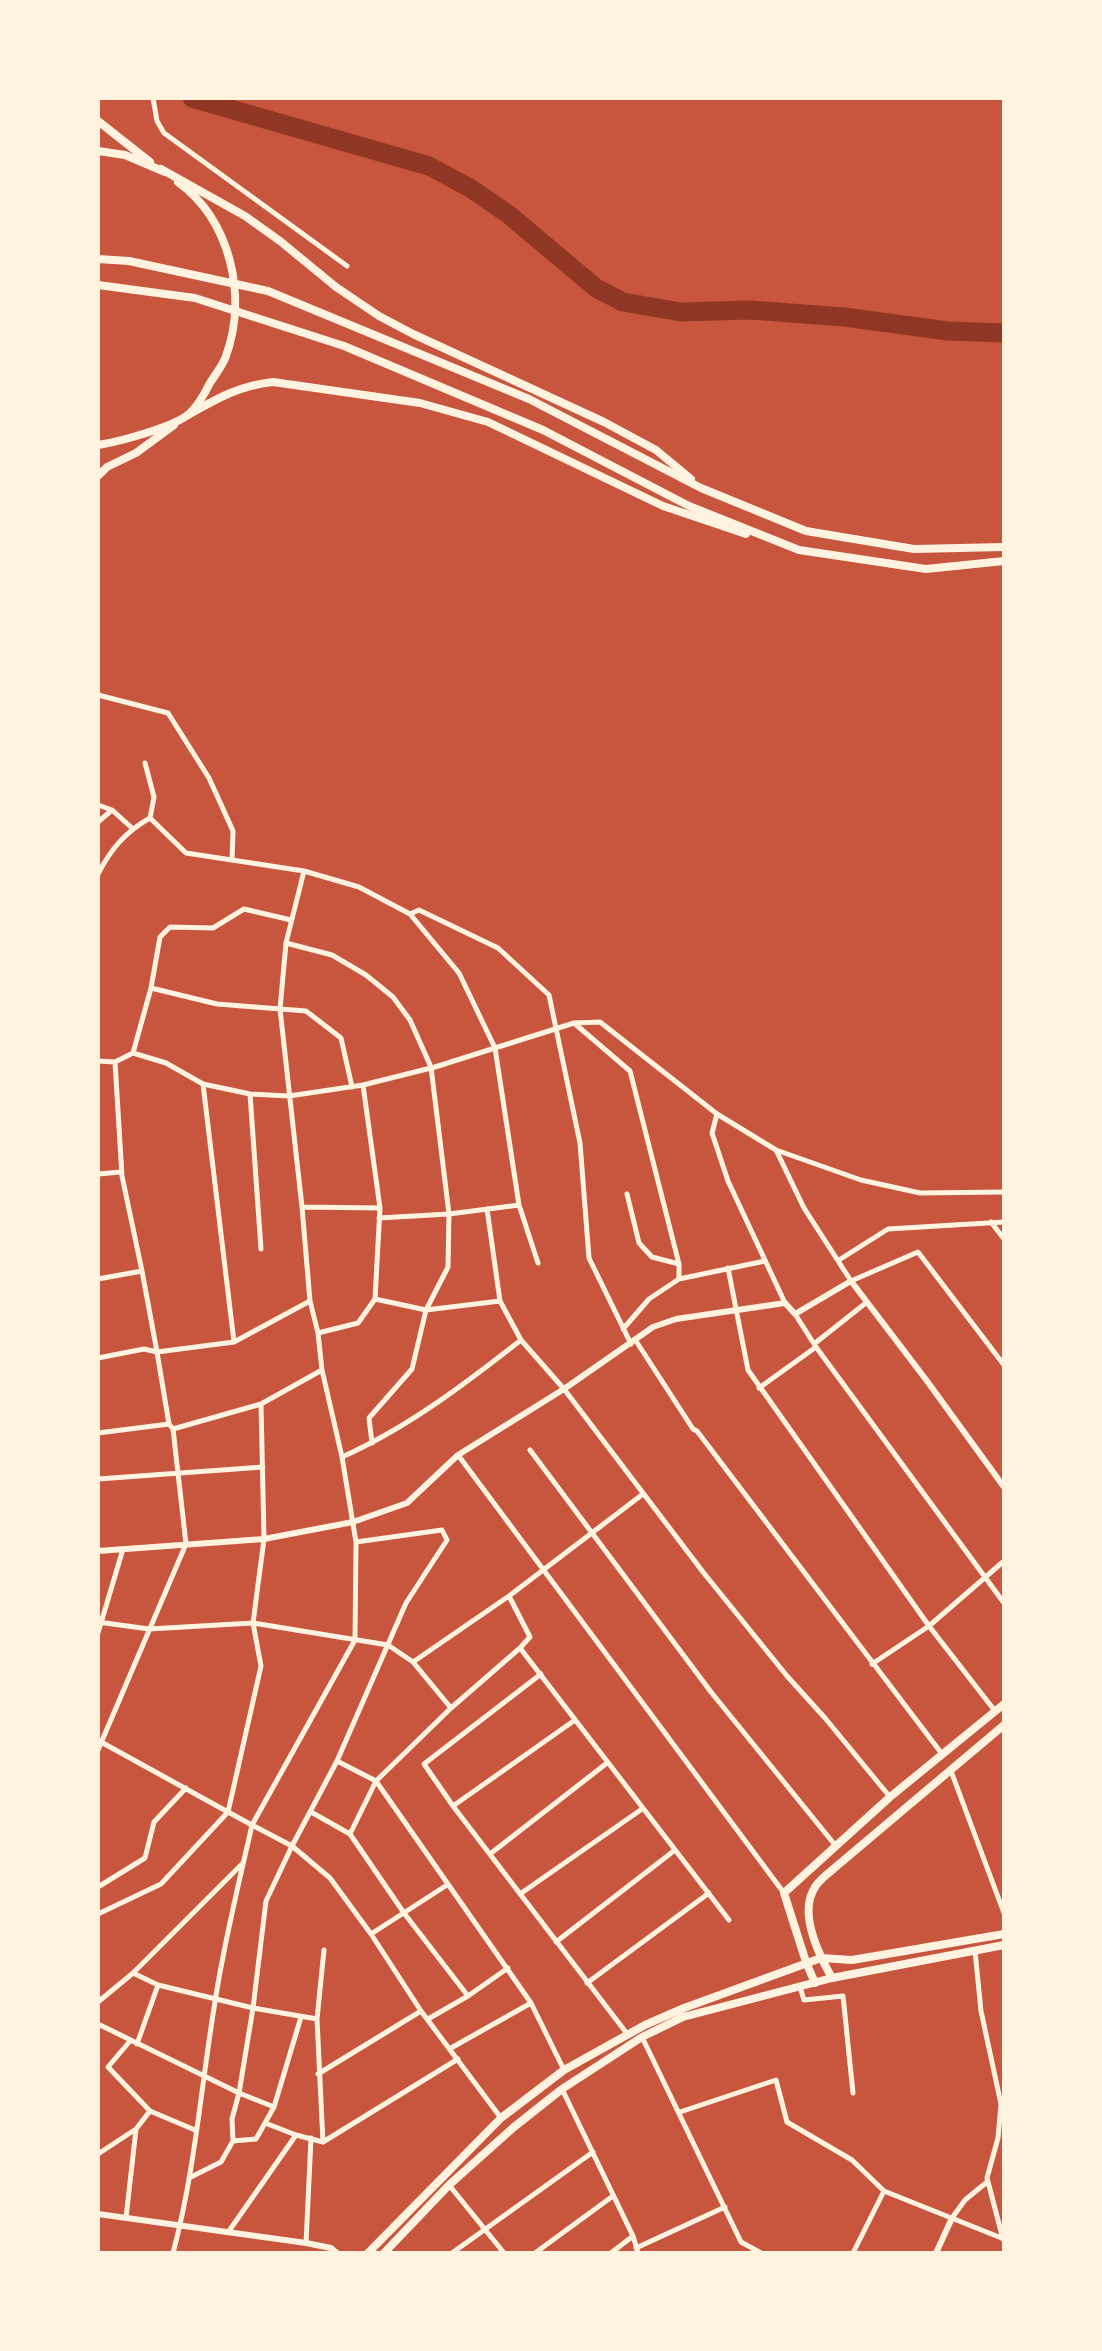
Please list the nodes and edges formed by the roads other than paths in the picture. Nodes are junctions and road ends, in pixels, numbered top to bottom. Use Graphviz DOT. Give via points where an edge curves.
graph roads {
  1 [pos="153,98"];
  2 [pos="98,121"];
  3 [pos="98,151"];
  4 [pos="161,169"];
  5 [pos="98,259"];
  6 [pos="347,266"];
  7 [pos="98,285"];
  8 [pos="188,415"];
  9 [pos="98,445"];
  10 [pos="98,476"];
  11 [pos="701,488"];
  12 [pos="1004,547"];
  13 [pos="799,550"];
  14 [pos="1004,561"];
  15 [pos="98,695"];
  16 [pos="145,763"];
  17 [pos="98,805"];
  18 [pos="112,810"];
  19 [pos="150,818"];
  20 [pos="98,822"];
  21 [pos="132,828"];
  22 [pos="232,860"];
  23 [pos="304,871"];
  24 [pos="98,874"];
  25 [pos="410,914"];
  26 [pos="291,920"];
  27 [pos="286,943"];
  28 [pos="151,988"];
  29 [pos="280,1009"];
  30 [pos="574,1023"];
  31 [pos="556,1028"];
  32 [pos="495,1048"];
  33 [pos="133,1053"];
  34 [pos="98,1061"];
  35 [pos="115,1062"];
  36 [pos="431,1068"];
  37 [pos="203,1084"];
  38 [pos="363,1085"];
  39 [pos="352,1087"];
  40 [pos="250,1094"];
  41 [pos="289,1096"];
  42 [pos="717,1114"];
  43 [pos="776,1150"];
  44 [pos="121,1172"];
  45 [pos="98,1174"];
  46 [pos="1004,1192"];
  47 [pos="627,1194"];
  48 [pos="519,1205"];
  49 [pos="302,1207"];
  50 [pos="380,1208"];
  51 [pos="487,1209"];
  52 [pos="449,1214"];
  53 [pos="379,1218"];
  54 [pos="991,1222"];
  55 [pos="1004,1222"];
  56 [pos="1004,1239"];
  57 [pos="261,1249"];
  58 [pos="839,1260"];
  59 [pos="765,1261"];
  60 [pos="538,1263"];
  61 [pos="679,1265"];
  62 [pos="728,1268"];
  63 [pos="142,1271"];
  64 [pos="98,1279"];
  65 [pos="679,1279"];
  66 [pos="851,1281"];
  67 [pos="375,1300"];
  68 [pos="310,1301"];
  69 [pos="500,1301"];
  70 [pos="867,1302"];
  71 [pos="785,1303"];
  72 [pos="426,1310"];
  73 [pos="735,1311"];
  74 [pos="795,1314"];
  75 [pos="624,1329"];
  76 [pos="318,1334"];
  77 [pos="521,1340"];
  78 [pos="234,1342"];
  79 [pos="634,1343"];
  80 [pos="815,1345"];
  81 [pos="157,1352"];
  82 [pos="98,1359"];
  83 [pos="1004,1364"];
  84 [pos="322,1370"];
  85 [pos="759,1388"];
  86 [pos="564,1389"];
  87 [pos="261,1404"];
  88 [pos="171,1426"];
  89 [pos="98,1433"];
  90 [pos="372,1443"];
  91 [pos="530,1450"];
  92 [pos="458,1455"];
  93 [pos="342,1457"];
  94 [pos="262,1467"];
  95 [pos="179,1474"];
  96 [pos="98,1479"];
  97 [pos="1004,1487"];
  98 [pos="643,1494"];
  99 [pos="352,1522"];
  100 [pos="591,1533"];
  101 [pos="264,1539"];
  102 [pos="356,1542"];
  103 [pos="186,1544"];
  104 [pos="123,1549"];
  105 [pos="98,1551"];
  106 [pos="1004,1562"];
  107 [pos="543,1570"];
  108 [pos="985,1577"];
  109 [pos="509,1596"];
  110 [pos="1004,1602"];
  111 [pos="100,1622"];
  112 [pos="253,1623"];
  113 [pos="929,1626"];
  114 [pos="149,1629"];
  115 [pos="98,1633"];
  116 [pos="355,1640"];
  117 [pos="388,1644"];
  118 [pos="520,1648"];
  119 [pos="413,1662"];
  120 [pos="872,1664"];
  121 [pos="541,1674"];
  122 [pos="1004,1704"];
  123 [pos="451,1707"];
  124 [pos="995,1711"];
  125 [pos="575,1720"];
  126 [pos="1004,1725"];
  127 [pos="101,1732"];
  128 [pos="101,1742"];
  129 [pos="98,1750"];
  130 [pos="942,1754"];
  131 [pos="337,1761"];
  132 [pos="607,1763"];
  133 [pos="951,1771"];
  134 [pos="376,1781"];
  135 [pos="186,1788"];
  136 [pos="890,1797"];
  137 [pos="453,1806"];
  138 [pos="642,1809"];
  139 [pos="228,1812"];
  140 [pos="311,1812"];
  141 [pos="252,1825"];
  142 [pos="350,1834"];
  143 [pos="835,1845"];
  144 [pos="292,1846"];
  145 [pos="675,1850"];
  146 [pos="490,1854"];
  147 [pos="244,1862"];
  148 [pos="447,1885"];
  149 [pos="98,1887"];
  150 [pos="709,1893"];
  151 [pos="784,1893"];
  152 [pos="520,1894"];
  153 [pos="404,1913"];
  154 [pos="1004,1913"];
  155 [pos="98,1914"];
  156 [pos="729,1920"];
  157 [pos="371,1934"];
  158 [pos="1004,1934"];
  159 [pos="556,1942"];
  160 [pos="1004,1945"];
  161 [pos="324,1950"];
  162 [pos="975,1951"];
  163 [pos="821,1958"];
  164 [pos="806,1962"];
  165 [pos="508,1968"];
  166 [pos="133,1973"];
  167 [pos="832,1978"];
  168 [pos="587,1983"];
  169 [pos="815,1983"];
  170 [pos="158,1985"];
  171 [pos="800,1987"];
  172 [pos="468,1996"];
  173 [pos="215,1999"];
  174 [pos="98,2002"];
  175 [pos="531,2003"];
  176 [pos="253,2008"];
  177 [pos="421,2011"];
  178 [pos="301,2017"];
  179 [pos="317,2019"];
  180 [pos="428,2019"];
  181 [pos="98,2024"];
  182 [pos="628,2035"];
  183 [pos="642,2037"];
  184 [pos="130,2041"];
  185 [pos="137,2043"];
  186 [pos="451,2048"];
  187 [pos="458,2059"];
  188 [pos="564,2070"];
  189 [pos="318,2074"];
  190 [pos="204,2075"];
  191 [pos="562,2089"];
  192 [pos="853,2093"];
  193 [pos="239,2094"];
  194 [pos="274,2107"];
  195 [pos="150,2112"];
  196 [pos="680,2112"];
  197 [pos="501,2118"];
  198 [pos="265,2123"];
  199 [pos="136,2129"];
  200 [pos="195,2130"];
  201 [pos="296,2135"];
  202 [pos="311,2138"];
  203 [pos="233,2141"];
  204 [pos="323,2142"];
  205 [pos="593,2152"];
  206 [pos="98,2154"];
  207 [pos="191,2177"];
  208 [pos="987,2182"];
  209 [pos="449,2185"];
  210 [pos="884,2191"];
  211 [pos="613,2196"];
  212 [pos="725,2207"];
  213 [pos="98,2214"];
  214 [pos="126,2218"];
  215 [pos="952,2218"];
  216 [pos="181,2224"];
  217 [pos="486,2229"];
  218 [pos="229,2231"];
  219 [pos="633,2236"];
  220 [pos="1004,2239"];
  221 [pos="306,2243"];
  222 [pos="389,2251"];
  223 [pos="637,2251"];
  224 [pos="173,2253"];
  225 [pos="337,2253"];
  226 [pos="368,2253"];
  227 [pos="452,2253"];
  228 [pos="505,2253"];
  229 [pos="535,2253"];
  230 [pos="611,2253"];
  231 [pos="761,2253"];
  232 [pos="853,2253"];
  233 [pos="936,2253"];
  1 -- 6 [label="street" via="164,132"];
  2 -- 4 [label="main road"];
  3 -- 4 [label="main road" via="125,155"];
  4 -- 8 [label="main road" via="189,190 211,215 227,248 235,284 226,357"];
  4 -- 11 [label="main road" via="246,216 359,303 413,334 656,450"];
  5 -- 11 [label="main road" via="129,261 268,292 529,399"];
  7 -- 13 [label="main road" via="195,298 344,346 543,430 689,506"];
  8 -- 9 [label="main road" via="143,435"];
  8 -- 10 [label="main road"];
  8 -- 13 [label="main road" via="230,391 273,382 420,403 488,422 663,506"];
  11 -- 12 [label="main road" via="806,531 914,548"];
  13 -- 14 [label="main road" via="926,569"];
  15 -- 22 [label="street" via="168,713 209,778 233,831"];
  16 -- 19 [label="street" via="154,797"];
  17 -- 18 [label="street"];
  18 -- 20 [label="street"];
  18 -- 21 [label="street"];
  19 -- 21 [label="street"];
  19 -- 22 [label="street" via="186,853"];
  21 -- 24 [label="street" via="110,850"];
  22 -- 23 [label="street"];
  23 -- 25 [label="street" via="359,887"];
  23 -- 26 [label="street"];
  25 -- 31 [label="street" via="419,911 498,948 549,995"];
  25 -- 32 [label="street" via="459,974"];
  26 -- 27 [label="street"];
  26 -- 28 [label="street" via="244,909 213,928 170,927 160,937"];
  27 -- 29 [label="street"];
  27 -- 36 [label="street" via="332,955 393,997 410,1020"];
  28 -- 29 [label="street" via="217,1004"];
  28 -- 33 [label="street"];
  29 -- 39 [label="street" via="306,1011 341,1038"];
  29 -- 41 [label="street"];
  30 -- 31 [label="street"];
  30 -- 42 [label="street" via="600,1022"];
  30 -- 61 [label="street" via="630,1071"];
  31 -- 32 [label="street"];
  31 -- 75 [label="street" via="580,1143 589,1258"];
  32 -- 36 [label="street"];
  32 -- 48 [label="street"];
  33 -- 35 [label="street"];
  33 -- 37 [label="street" via="166,1063"];
  34 -- 35 [label="street"];
  35 -- 44 [label="street"];
  36 -- 38 [label="street"];
  36 -- 52 [label="street"];
  37 -- 40 [label="street"];
  37 -- 78 [label="street"];
  38 -- 39 [label="street"];
  38 -- 50 [label="street"];
  39 -- 41 [label="street"];
  40 -- 41 [label="street"];
  40 -- 57 [label="street"];
  41 -- 49 [label="street"];
  42 -- 43 [label="street"];
  42 -- 59 [label="street" via="712,1133 728,1181"];
  43 -- 46 [label="street" via="861,1180 920,1193"];
  43 -- 58 [label="street" via="804,1209"];
  44 -- 45 [label="street"];
  44 -- 63 [label="street"];
  47 -- 61 [label="street" via="639,1243 652,1257"];
  48 -- 51 [label="street"];
  48 -- 60 [label="street"];
  49 -- 50 [label="street"];
  49 -- 68 [label="street"];
  50 -- 53 [label="street"];
  51 -- 52 [label="street"];
  51 -- 69 [label="street"];
  52 -- 53 [label="street"];
  52 -- 72 [label="street" via="448,1267"];
  53 -- 67 [label="street"];
  54 -- 55 [label="street"];
  54 -- 56 [label="street"];
  54 -- 58 [label="street" via="888,1229"];
  58 -- 66 [label="street"];
  59 -- 62 [label="street"];
  59 -- 71 [label="street"];
  61 -- 65 [label="street"];
  62 -- 65 [label="street"];
  62 -- 73 [label="street"];
  63 -- 64 [label="street"];
  63 -- 81 [label="street"];
  65 -- 75 [label="street" via="649,1298"];
  66 -- 70 [label="street"];
  66 -- 74 [label="street"];
  66 -- 83 [label="street" via="918,1252"];
  67 -- 72 [label="street"];
  67 -- 76 [label="street" via="358,1323"];
  68 -- 76 [label="street"];
  68 -- 78 [label="street"];
  69 -- 72 [label="street"];
  69 -- 77 [label="street"];
  70 -- 80 [label="street"];
  70 -- 97 [label="street"];
  71 -- 73 [label="street"];
  71 -- 74 [label="street"];
  72 -- 90 [label="street" via="412,1369 369,1419"];
  73 -- 79 [label="street" via="676,1318 653,1327"];
  73 -- 85 [label="street" via="748,1370"];
  74 -- 80 [label="street"];
  75 -- 79 [label="street"];
  76 -- 84 [label="street"];
  77 -- 86 [label="street"];
  77 -- 90 [label="street" via="459,1388"];
  78 -- 81 [label="street"];
  79 -- 86 [label="street"];
  79 -- 120 [label="street" via="693,1429"];
  80 -- 85 [label="street"];
  80 -- 108 [label="street"];
  81 -- 82 [label="street" via="144,1349"];
  81 -- 88 [label="street"];
  84 -- 87 [label="street"];
  84 -- 93 [label="street"];
  85 -- 113 [label="street"];
  86 -- 92 [label="street"];
  86 -- 98 [label="street"];
  87 -- 88 [label="street"];
  87 -- 94 [label="street"];
  88 -- 89 [label="street"];
  88 -- 95 [label="street"];
  90 -- 93 [label="street"];
  91 -- 100 [label="street"];
  92 -- 99 [label="street" via="407,1503"];
  92 -- 107 [label="street"];
  93 -- 99 [label="street"];
  94 -- 95 [label="street"];
  94 -- 101 [label="street"];
  95 -- 96 [label="street"];
  95 -- 103 [label="street"];
  98 -- 100 [label="street"];
  98 -- 136 [label="street"];
  99 -- 101 [label="street"];
  99 -- 102 [label="street"];
  100 -- 107 [label="street"];
  100 -- 143 [label="street"];
  101 -- 103 [label="street"];
  101 -- 112 [label="street"];
  102 -- 116 [label="street"];
  102 -- 117 [label="street" via="442,1530 447,1541 406,1603"];
  103 -- 104 [label="street"];
  103 -- 114 [label="street"];
  104 -- 105 [label="street"];
  104 -- 111 [label="street"];
  106 -- 108 [label="street"];
  107 -- 109 [label="street"];
  107 -- 151 [label="street"];
  108 -- 110 [label="street"];
  108 -- 113 [label="street"];
  109 -- 118 [label="street" via="530,1637"];
  109 -- 119 [label="street"];
  111 -- 114 [label="street"];
  111 -- 115 [label="street"];
  112 -- 114 [label="street"];
  112 -- 116 [label="street"];
  112 -- 139 [label="street" via="261,1666"];
  113 -- 120 [label="street"];
  113 -- 124 [label="street"];
  114 -- 127 [label="street"];
  116 -- 117 [label="street"];
  116 -- 141 [label="street"];
  117 -- 119 [label="street"];
  117 -- 131 [label="street"];
  118 -- 121 [label="street"];
  118 -- 123 [label="street"];
  119 -- 123 [label="street"];
  120 -- 130 [label="street"];
  121 -- 125 [label="street"];
  121 -- 137 [label="street" via="424,1765"];
  122 -- 124 [label="main road"];
  123 -- 134 [label="street"];
  124 -- 130 [label="main road"];
  125 -- 132 [label="street"];
  125 -- 137 [label="street"];
  126 -- 133 [label="main road"];
  127 -- 128 [label="street"];
  128 -- 129 [label="street"];
  128 -- 135 [label="street"];
  130 -- 136 [label="main road"];
  131 -- 134 [label="street"];
  131 -- 140 [label="street"];
  132 -- 138 [label="street"];
  132 -- 146 [label="street"];
  133 -- 154 [label="street"];
  133 -- 163 [label="main road" via="813,1890 808,1919"];
  134 -- 142 [label="street"];
  134 -- 148 [label="street"];
  135 -- 139 [label="street"];
  135 -- 149 [label="street" via="154,1822 145,1858"];
  136 -- 143 [label="main road"];
  137 -- 146 [label="street"];
  138 -- 145 [label="street"];
  138 -- 152 [label="street"];
  139 -- 141 [label="street"];
  139 -- 155 [label="street" via="161,1884"];
  140 -- 142 [label="street"];
  140 -- 144 [label="street"];
  141 -- 144 [label="street"];
  141 -- 147 [label="street"];
  142 -- 153 [label="street"];
  143 -- 151 [label="main road"];
  144 -- 157 [label="street" via="330,1878"];
  144 -- 176 [label="street" via="266,1901"];
  145 -- 150 [label="street"];
  145 -- 159 [label="street"];
  146 -- 152 [label="street"];
  147 -- 166 [label="street"];
  147 -- 173 [label="street"];
  148 -- 153 [label="street"];
  148 -- 165 [label="street"];
  150 -- 156 [label="street"];
  150 -- 168 [label="street"];
  151 -- 164 [label="main road"];
  152 -- 159 [label="street"];
  153 -- 157 [label="street"];
  153 -- 172 [label="street"];
  157 -- 177 [label="street"];
  158 -- 163 [label="main road" via="852,1960"];
  159 -- 168 [label="street"];
  160 -- 162 [label="main road"];
  161 -- 179 [label="street"];
  162 -- 167 [label="main road"];
  162 -- 208 [label="street" via="981,2011 1001,2104"];
  163 -- 164 [label="main road"];
  163 -- 167 [label="main road"];
  164 -- 169 [label="main road"];
  164 -- 182 [label="main road" via="684,2008"];
  165 -- 172 [label="street"];
  165 -- 175 [label="street"];
  166 -- 170 [label="street"];
  166 -- 174 [label="street"];
  167 -- 169 [label="main road"];
  168 -- 182 [label="street"];
  169 -- 171 [label="main road"];
  170 -- 173 [label="street"];
  170 -- 185 [label="street"];
  171 -- 183 [label="main road" via="683,2017"];
  171 -- 192 [label="street" via="804,2000 843,1996"];
  172 -- 180 [label="street"];
  173 -- 176 [label="street"];
  173 -- 190 [label="street"];
  175 -- 186 [label="street"];
  175 -- 188 [label="street"];
  176 -- 178 [label="street"];
  176 -- 193 [label="street"];
  177 -- 180 [label="street"];
  177 -- 189 [label="street"];
  178 -- 179 [label="street"];
  178 -- 194 [label="street"];
  179 -- 189 [label="street"];
  180 -- 186 [label="street"];
  181 -- 184 [label="street"];
  182 -- 188 [label="main road"];
  183 -- 191 [label="main road"];
  183 -- 196 [label="street"];
  184 -- 185 [label="street"];
  184 -- 195 [label="street" via="108,2067"];
  185 -- 190 [label="street"];
  186 -- 187 [label="street"];
  187 -- 197 [label="street"];
  187 -- 204 [label="street"];
  188 -- 197 [label="main road"];
  189 -- 204 [label="street"];
  190 -- 193 [label="street"];
  190 -- 200 [label="street"];
  191 -- 205 [label="street"];
  191 -- 209 [label="main road"];
  193 -- 194 [label="street"];
  193 -- 203 [label="street"];
  194 -- 198 [label="street"];
  195 -- 199 [label="street"];
  195 -- 200 [label="street"];
  196 -- 210 [label="street" via="776,2080 787,2122 852,2160"];
  196 -- 212 [label="street"];
  197 -- 226 [label="main road"];
  198 -- 201 [label="street"];
  198 -- 203 [label="street" via="256,2139"];
  199 -- 206 [label="street"];
  199 -- 214 [label="street"];
  200 -- 207 [label="street"];
  201 -- 202 [label="street"];
  201 -- 218 [label="street"];
  202 -- 204 [label="street"];
  202 -- 221 [label="street"];
  203 -- 207 [label="street" via="221,2162"];
  205 -- 211 [label="street"];
  205 -- 217 [label="street"];
  207 -- 216 [label="street"];
  208 -- 215 [label="street"];
  208 -- 220 [label="street"];
  209 -- 217 [label="street"];
  209 -- 222 [label="main road"];
  210 -- 215 [label="street"];
  210 -- 232 [label="street"];
  211 -- 219 [label="street"];
  211 -- 229 [label="street"];
  212 -- 223 [label="street"];
  212 -- 231 [label="street" via="741,2242"];
  213 -- 214 [label="street"];
  214 -- 216 [label="street"];
  215 -- 220 [label="street"];
  215 -- 233 [label="street"];
  216 -- 218 [label="street"];
  216 -- 224 [label="street"];
  217 -- 227 [label="street"];
  217 -- 228 [label="street"];
  218 -- 221 [label="street"];
  219 -- 223 [label="street"];
  219 -- 230 [label="street"];
  221 -- 225 [label="street"];
}
